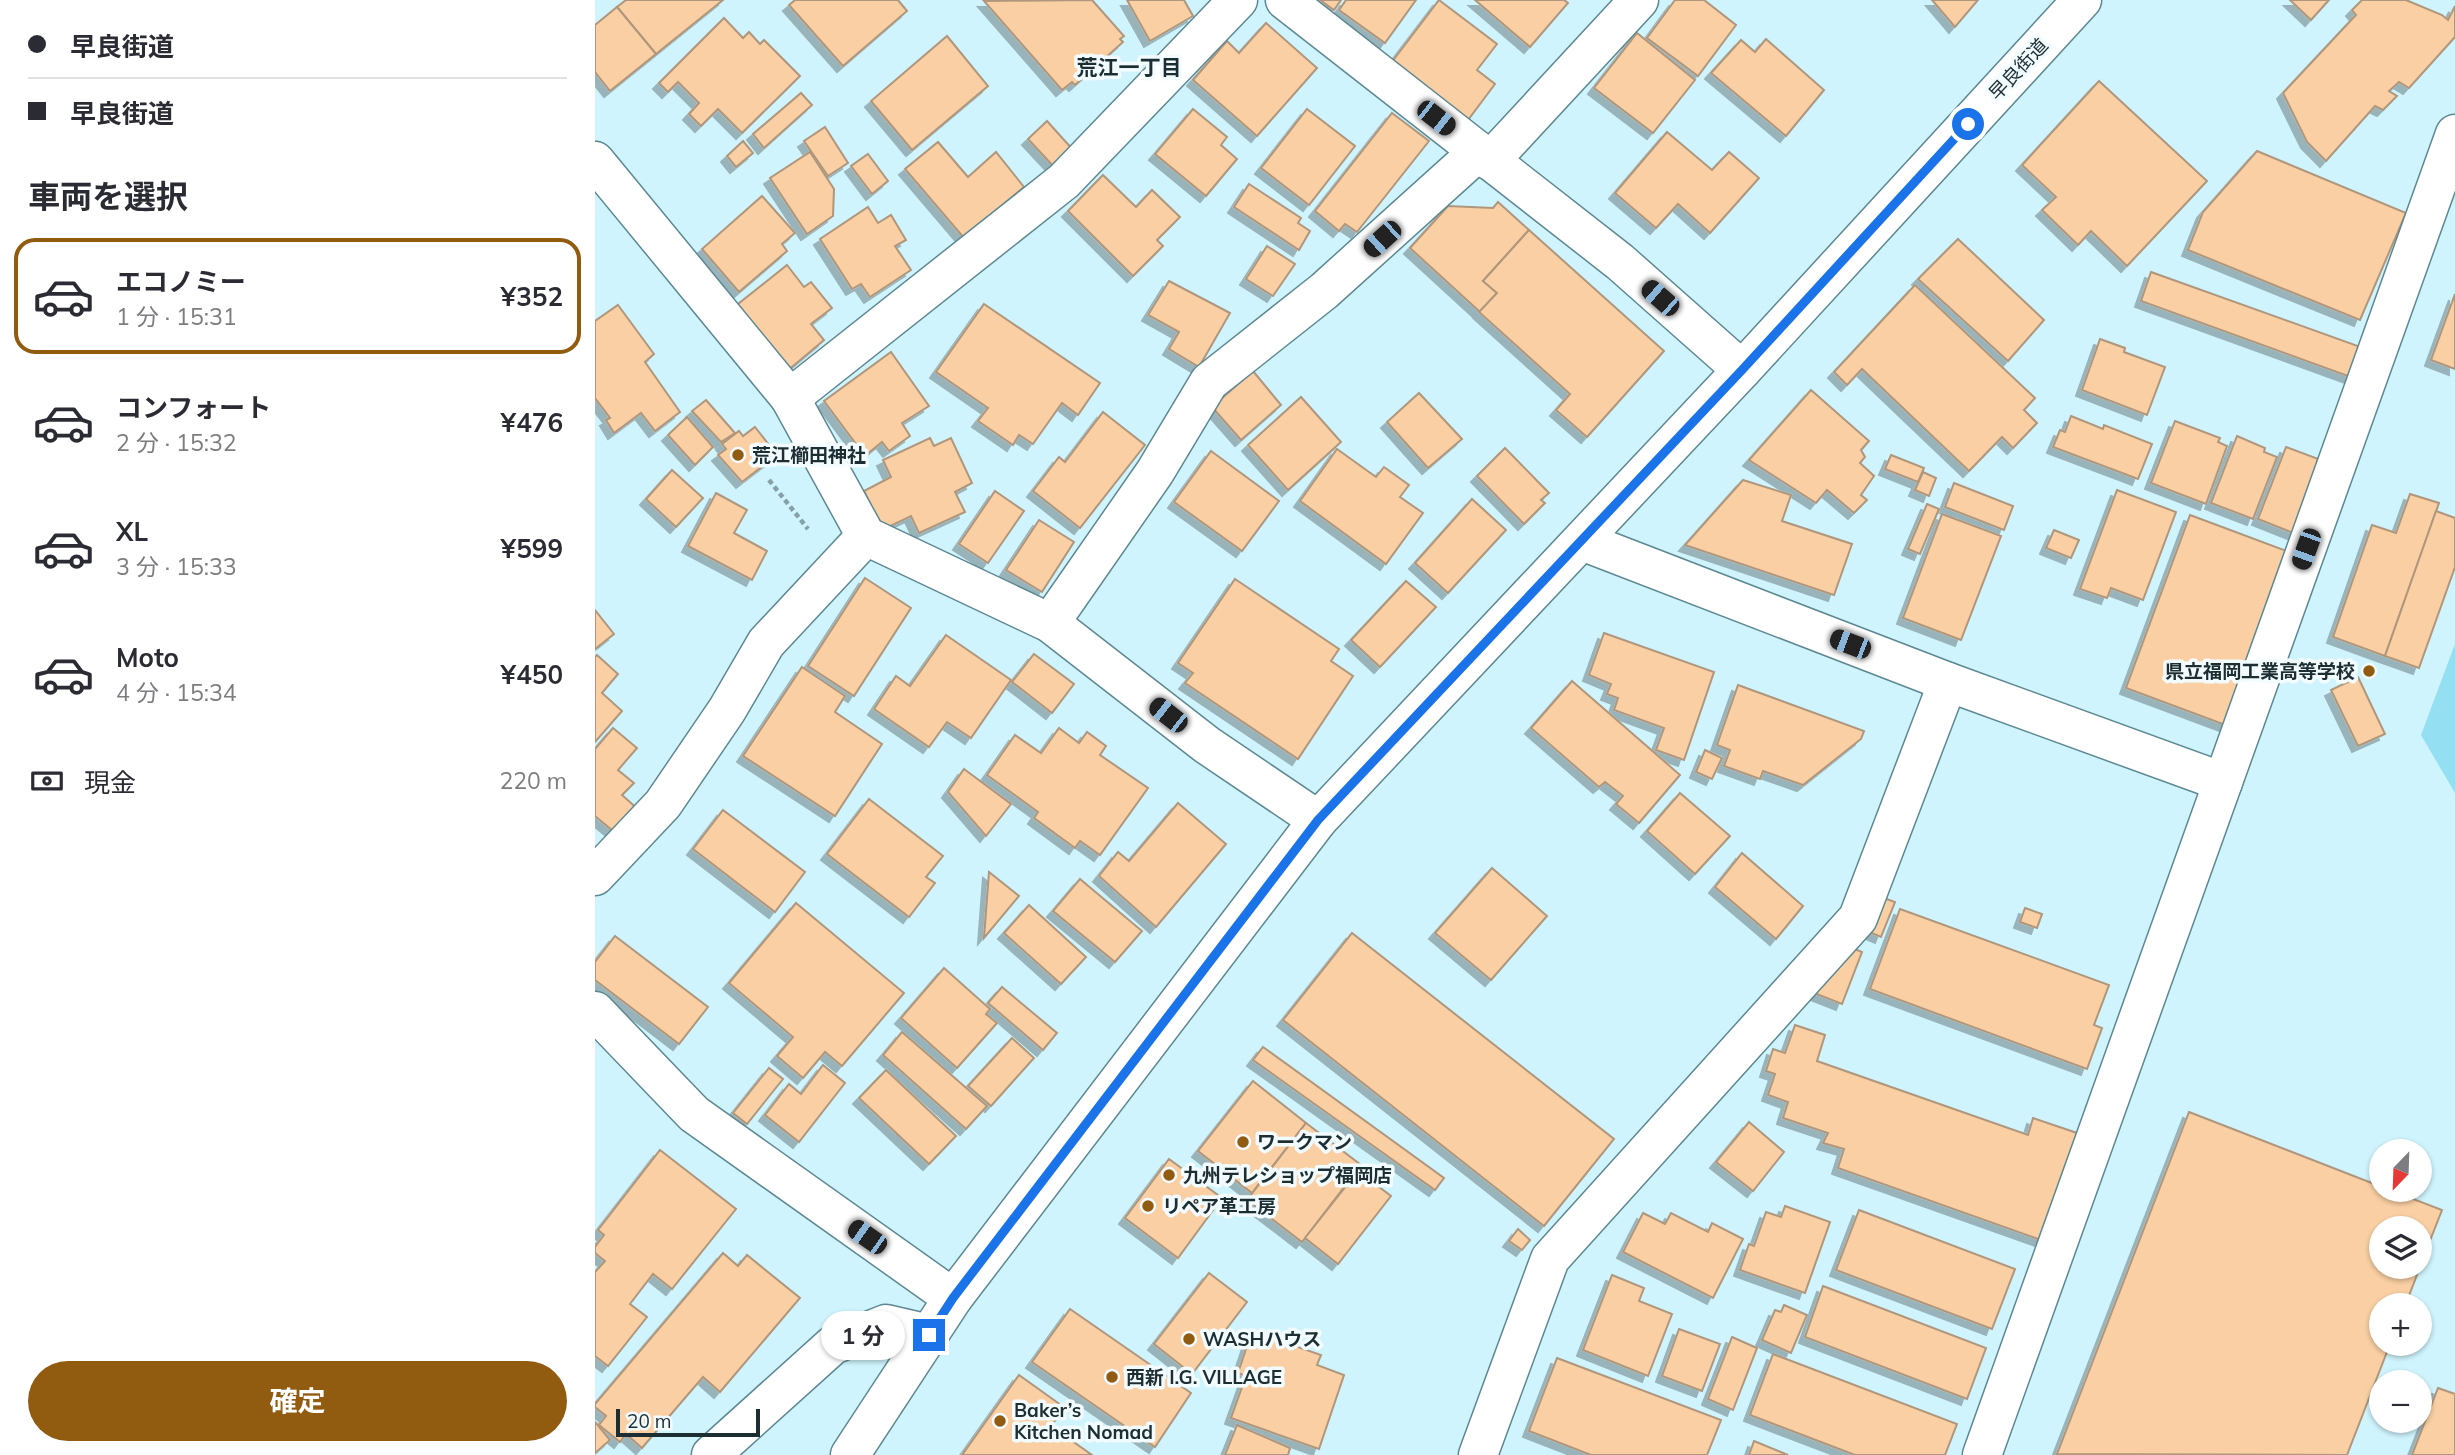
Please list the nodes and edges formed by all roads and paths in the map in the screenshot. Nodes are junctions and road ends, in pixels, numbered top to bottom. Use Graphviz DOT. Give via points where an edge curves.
graph roads {
  1 [pos="1238,0"];
  2 [pos="1285,0"];
  3 [pos="1639,0"];
  4 [pos="2082,0"];
  5 [pos="2455,134"];
  6 [pos="1484,156"];
  7 [pos="595,160"];
  8 [pos="1742,370"];
  9 [pos="790,398"];
  10 [pos="769,480"];
  11 [pos="866,536"];
  12 [pos="814,537"];
  13 [pos="1581,541"];
  14 [pos="1050,623"];
  15 [pos="1948,682"];
  16 [pos="2223,782"];
  17 [pos="1318,820"];
  18 [pos="595,876"];
  19 [pos="595,1011"];
  20 [pos="953,1298"];
  21 [pos="929,1335"];
  22 [pos="711,1455"];
  23 [pos="850,1455"];
  24 [pos="1478,1455"];
  25 [pos="1982,1455"];
  1 -- 9 [label="street" via="1065,181"];
  2 -- 6 [label="street"];
  3 -- 6 [label="street"];
  4 -- 8 [label="street, 早良街道"];
  5 -- 16 [label="street"];
  6 -- 8 [label="street" via="1620,262"];
  6 -- 14 [label="street" via="1209,382 1155,472"];
  7 -- 9 [label="street"];
  8 -- 13 [label="street, 早良街道"];
  9 -- 11 [label="street"];
  10 -- 12 [label="path"];
  11 -- 14 [label="street"];
  11 -- 18 [label="street" via="766,643 663,804"];
  13 -- 15 [label="street"];
  13 -- 17 [label="street, 早良街道"];
  14 -- 17 [label="street" via="1207,746"];
  15 -- 16 [label="street"];
  15 -- 24 [label="street" via="1858,918 1550,1259"];
  16 -- 25 [label="street"];
  17 -- 20 [label="street, 早良街道"];
  19 -- 20 [label="street" via="694,1114"];
  20 -- 21 [label="street, 早良街道"];
  21 -- 22 [label="street" via="886,1324 833,1345"];
  21 -- 23 [label="street, 早良街道"];
}
